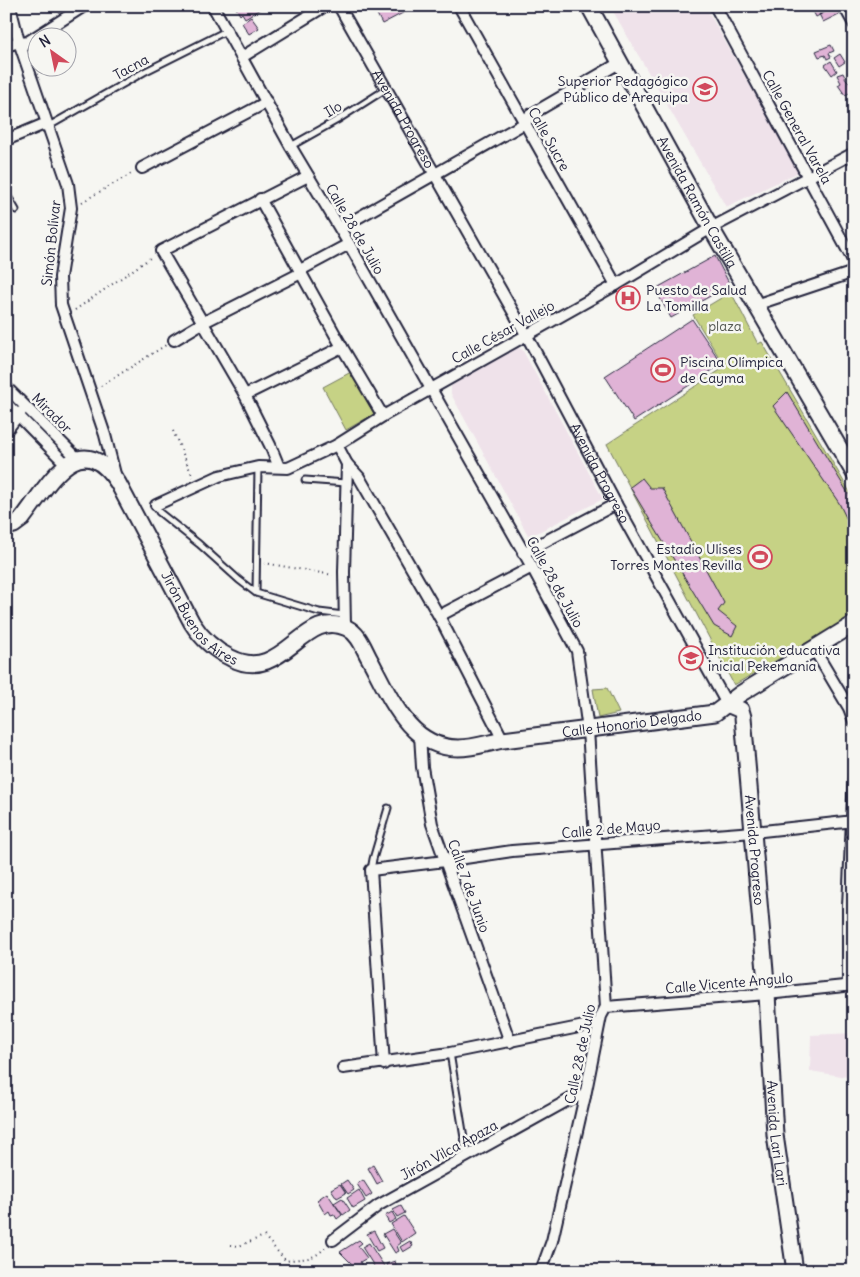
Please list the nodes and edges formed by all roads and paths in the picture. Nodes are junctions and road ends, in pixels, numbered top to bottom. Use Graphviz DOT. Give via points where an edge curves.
graph roads {
  1 [pos="10,6"];
  2 [pos="84,6"];
  3 [pos="213,6"];
  4 [pos="324,6"];
  5 [pos="339,6"];
  6 [pos="459,6"];
  7 [pos="589,6"];
  8 [pos="716,6"];
  9 [pos="844,6"];
  10 [pos="854,24"];
  11 [pos="227,30"];
  12 [pos="19,42"];
  13 [pos="6,46"];
  14 [pos="242,57"];
  15 [pos="620,62"];
  16 [pos="386,88"];
  17 [pos="267,102"];
  18 [pos="524,123"];
  19 [pos="49,126"];
  20 [pos="6,140"];
  21 [pos="290,147"];
  22 [pos="854,153"];
  23 [pos="142,168"];
  24 [pos="435,173"];
  25 [pos="308,176"];
  26 [pos="809,177"];
  27 [pos="6,193"];
  28 [pos="260,199"];
  29 [pos="71,208"];
  30 [pos="16,210"];
  31 [pos="340,228"];
  32 [pos="711,228"];
  33 [pos="349,244"];
  34 [pos="162,250"];
  35 [pos="854,262"];
  36 [pos="854,272"];
  37 [pos="301,273"];
  38 [pos="616,285"];
  39 [pos="755,304"];
  40 [pos="64,316"];
  41 [pos="204,322"];
  42 [pos="527,336"];
  43 [pos="174,340"];
  44 [pos="342,347"];
  45 [pos="6,387"];
  46 [pos="430,389"];
  47 [pos="90,393"];
  48 [pos="245,395"];
  49 [pos="6,403"];
  50 [pos="26,407"];
  51 [pos="18,416"];
  52 [pos="383,416"];
  53 [pos="6,431"];
  54 [pos="173,432"];
  55 [pos="337,445"];
  56 [pos="72,461"];
  57 [pos="347,464"];
  58 [pos="258,467"];
  59 [pos="278,467"];
  60 [pos="854,473"];
  61 [pos="305,480"];
  62 [pos="118,483"];
  63 [pos="347,483"];
  64 [pos="197,486"];
  65 [pos="616,504"];
  66 [pos="156,505"];
  67 [pos="6,527"];
  68 [pos="523,553"];
  69 [pos="256,562"];
  70 [pos="532,567"];
  71 [pos="344,577"];
  72 [pos="256,593"];
  73 [pos="440,616"];
  74 [pos="344,621"];
  75 [pos="854,624"];
  76 [pos="814,649"];
  77 [pos="727,704"];
  78 [pos="854,721"];
  79 [pos="588,730"];
  80 [pos="420,735"];
  81 [pos="503,740"];
  82 [pos="854,776"];
  83 [pos="388,808"];
  84 [pos="853,822"];
  85 [pos="753,832"];
  86 [pos="595,844"];
  87 [pos="446,861"];
  88 [pos="371,870"];
  89 [pos="851,905"];
  90 [pos="851,985"];
  91 [pos="767,994"];
  92 [pos="606,1007"];
  93 [pos="599,1024"];
  94 [pos="510,1042"];
  95 [pos="450,1053"];
  96 [pos="384,1064"];
  97 [pos="343,1068"];
  98 [pos="585,1096"];
  99 [pos="467,1157"];
  100 [pos="333,1240"];
  101 [pos="231,1245"];
  102 [pos="542,1271"];
  103 [pos="795,1271"];
  1 -- 12 [label="street, Simón Bolívar"];
  2 -- 12 [label="street" via="26,43"];
  3 -- 11 [label="street, Calle 28 de Julio"];
  4 -- 14 [label="street"];
  5 -- 16 [label="street, Avenida Progreso"];
  6 -- 18 [label="street, Calle Sucre"];
  7 -- 15 [label="street, Avenida Ramón Castilla"];
  8 -- 26 [label="street, Calle General Varela"];
  9 -- 10 [label="street"];
  11 -- 14 [label="street, Calle 28 de Julio"];
  11 -- 19 [label="lane, Tacna"];
  12 -- 13 [label="street"];
  12 -- 19 [label="street, Simón Bolívar"];
  14 -- 17 [label="street, Calle 28 de Julio"];
  15 -- 18 [label="street" via="530,115"];
  15 -- 32 [label="street, Avenida Ramón Castilla"];
  16 -- 21 [label="lane, Ilo"];
  16 -- 24 [label="street, Avenida Progreso"];
  17 -- 21 [label="street, Calle 28 de Julio"];
  17 -- 23 [label="street"];
  18 -- 24 [label="street"];
  18 -- 38 [label="street, Calle Sucre"];
  19 -- 20 [label="street" via="42,125"];
  19 -- 29 [label="street, Simón Bolívar" via="68,184"];
  21 -- 25 [label="street, Calle 28 de Julio"];
  22 -- 26 [label="street, Calle César Vallejo"];
  23 -- 29 [label="path"];
  24 -- 31 [label="street"];
  24 -- 42 [label="street, Avenida Progreso"];
  25 -- 28 [label="street"];
  25 -- 31 [label="street, Calle 28 de Julio"];
  26 -- 32 [label="street, Calle César Vallejo"];
  26 -- 35 [label="street, Calle General Varela"];
  27 -- 30 [label="lane"];
  28 -- 34 [label="street"];
  28 -- 37 [label="street"];
  29 -- 40 [label="street, Simón Bolívar" via="60,282"];
  31 -- 33 [label="street, Calle 28 de Julio"];
  32 -- 38 [label="street, Calle César Vallejo"];
  32 -- 39 [label="street, Avenida Ramón Castilla"];
  33 -- 37 [label="street" via="304,268"];
  33 -- 46 [label="street, Calle 28 de Julio"];
  34 -- 40 [label="path"];
  34 -- 41 [label="street"];
  36 -- 39 [label="street"];
  37 -- 41 [label="street"];
  37 -- 44 [label="street"];
  38 -- 42 [label="street, Calle César Vallejo"];
  39 -- 60 [label="street, Avenida Ramón Castilla"];
  40 -- 47 [label="street, Simón Bolívar"];
  41 -- 43 [label="street"];
  41 -- 48 [label="street"];
  42 -- 46 [label="street, Calle César Vallejo"];
  42 -- 65 [label="street, Avenida Progreso"];
  43 -- 47 [label="path"];
  44 -- 48 [label="street"];
  44 -- 52 [label="street"];
  45 -- 50 [label="street, Mirador"];
  46 -- 52 [label="street, Calle César Vallejo"];
  46 -- 68 [label="street, Calle 28 de Julio"];
  47 -- 62 [label="street, Simón Bolívar"];
  48 -- 59 [label="street"];
  49 -- 51 [label="street, Mirador"];
  50 -- 51 [label="street"];
  50 -- 56 [label="street, Mirador"];
  51 -- 53 [label="street"];
  51 -- 56 [label="street, Mirador"];
  52 -- 55 [label="street, Calle César Vallejo"];
  54 -- 64 [label="path"];
  55 -- 57 [label="street"];
  55 -- 59 [label="street, Calle César Vallejo" via="288,468"];
  56 -- 62 [label="street, Jirón Buenos Aires" via="93,459 102,464"];
  56 -- 67 [label="street" via="22,519"];
  57 -- 63 [label="street"];
  57 -- 73 [label="street" via="359,477"];
  58 -- 59 [label="street, Calle César Vallejo"];
  58 -- 64 [label="street, Calle César Vallejo" via="219,476"];
  58 -- 69 [label="lane"];
  61 -- 63 [label="lane"];
  62 -- 74 [label="street, Jirón Buenos Aires" via="192,623 200,636 218,652 243,664 262,664 317,628"];
  63 -- 71 [label="street"];
  64 -- 66 [label="street, Calle César Vallejo"];
  65 -- 68 [label="street"];
  65 -- 77 [label="street, Avenida Progreso"];
  66 -- 72 [label="lane" via="159,512"];
  68 -- 70 [label="street, Calle 28 de Julio"];
  69 -- 71 [label="path"];
  69 -- 72 [label="lane"];
  70 -- 73 [label="street"];
  70 -- 79 [label="street, Calle 28 de Julio" via="577,651"];
  71 -- 74 [label="street"];
  72 -- 74 [label="lane"];
  73 -- 81 [label="street"];
  74 -- 80 [label="street" via="356,635 395,706"];
  75 -- 76 [label="street, Calle Honorio Delgado"];
  76 -- 77 [label="street, Calle Honorio Delgado"];
  76 -- 78 [label="street"];
  77 -- 79 [label="street, Calle Honorio Delgado" via="715,713"];
  77 -- 85 [label="street, Avenida Progreso" via="743,713"];
  79 -- 81 [label="street, Calle Honorio Delgado"];
  79 -- 86 [label="street, Calle 28 de Julio"];
  80 -- 81 [label="street, Calle Honorio Delgado" via="448,747"];
  80 -- 87 [label="street, Calle 7 de Junio" via="432,824"];
  82 -- 84 [label="street"];
  83 -- 88 [label="lane"];
  84 -- 85 [label="street, Calle 2 de Mayo"];
  84 -- 89 [label="street"];
  85 -- 86 [label="street, Calle 2 de Mayo"];
  85 -- 91 [label="street, Avenida Progreso"];
  86 -- 87 [label="street, Calle 2 de Mayo"];
  86 -- 92 [label="street, Calle 28 de Julio"];
  87 -- 88 [label="street, Calle 2 de Mayo"];
  87 -- 94 [label="street, Calle 7 de Junio"];
  88 -- 96 [label="street"];
  89 -- 90 [label="street"];
  90 -- 91 [label="street, Calle Vicente Angulo"];
  91 -- 92 [label="street, Calle Vicente Angulo"];
  91 -- 103 [label="street, Avenida Lari Lari" via="775,1136"];
  92 -- 93 [label="street, Calle 28 de Julio"];
  93 -- 94 [label="street"];
  93 -- 98 [label="street, Calle 28 de Julio"];
  94 -- 95 [label="street"];
  95 -- 96 [label="street"];
  95 -- 99 [label="lane"];
  96 -- 97 [label="street"];
  98 -- 99 [label="street, Jirón Vilca Apaza" via="574,1097"];
  98 -- 102 [label="street, Calle 28 de Julio" via="552,1241"];
  99 -- 100 [label="street, Jirón Vilca Apaza" via="379,1205"];
  100 -- 101 [label="path" via="312,1258 286,1261 264,1236 238,1246"];
}
